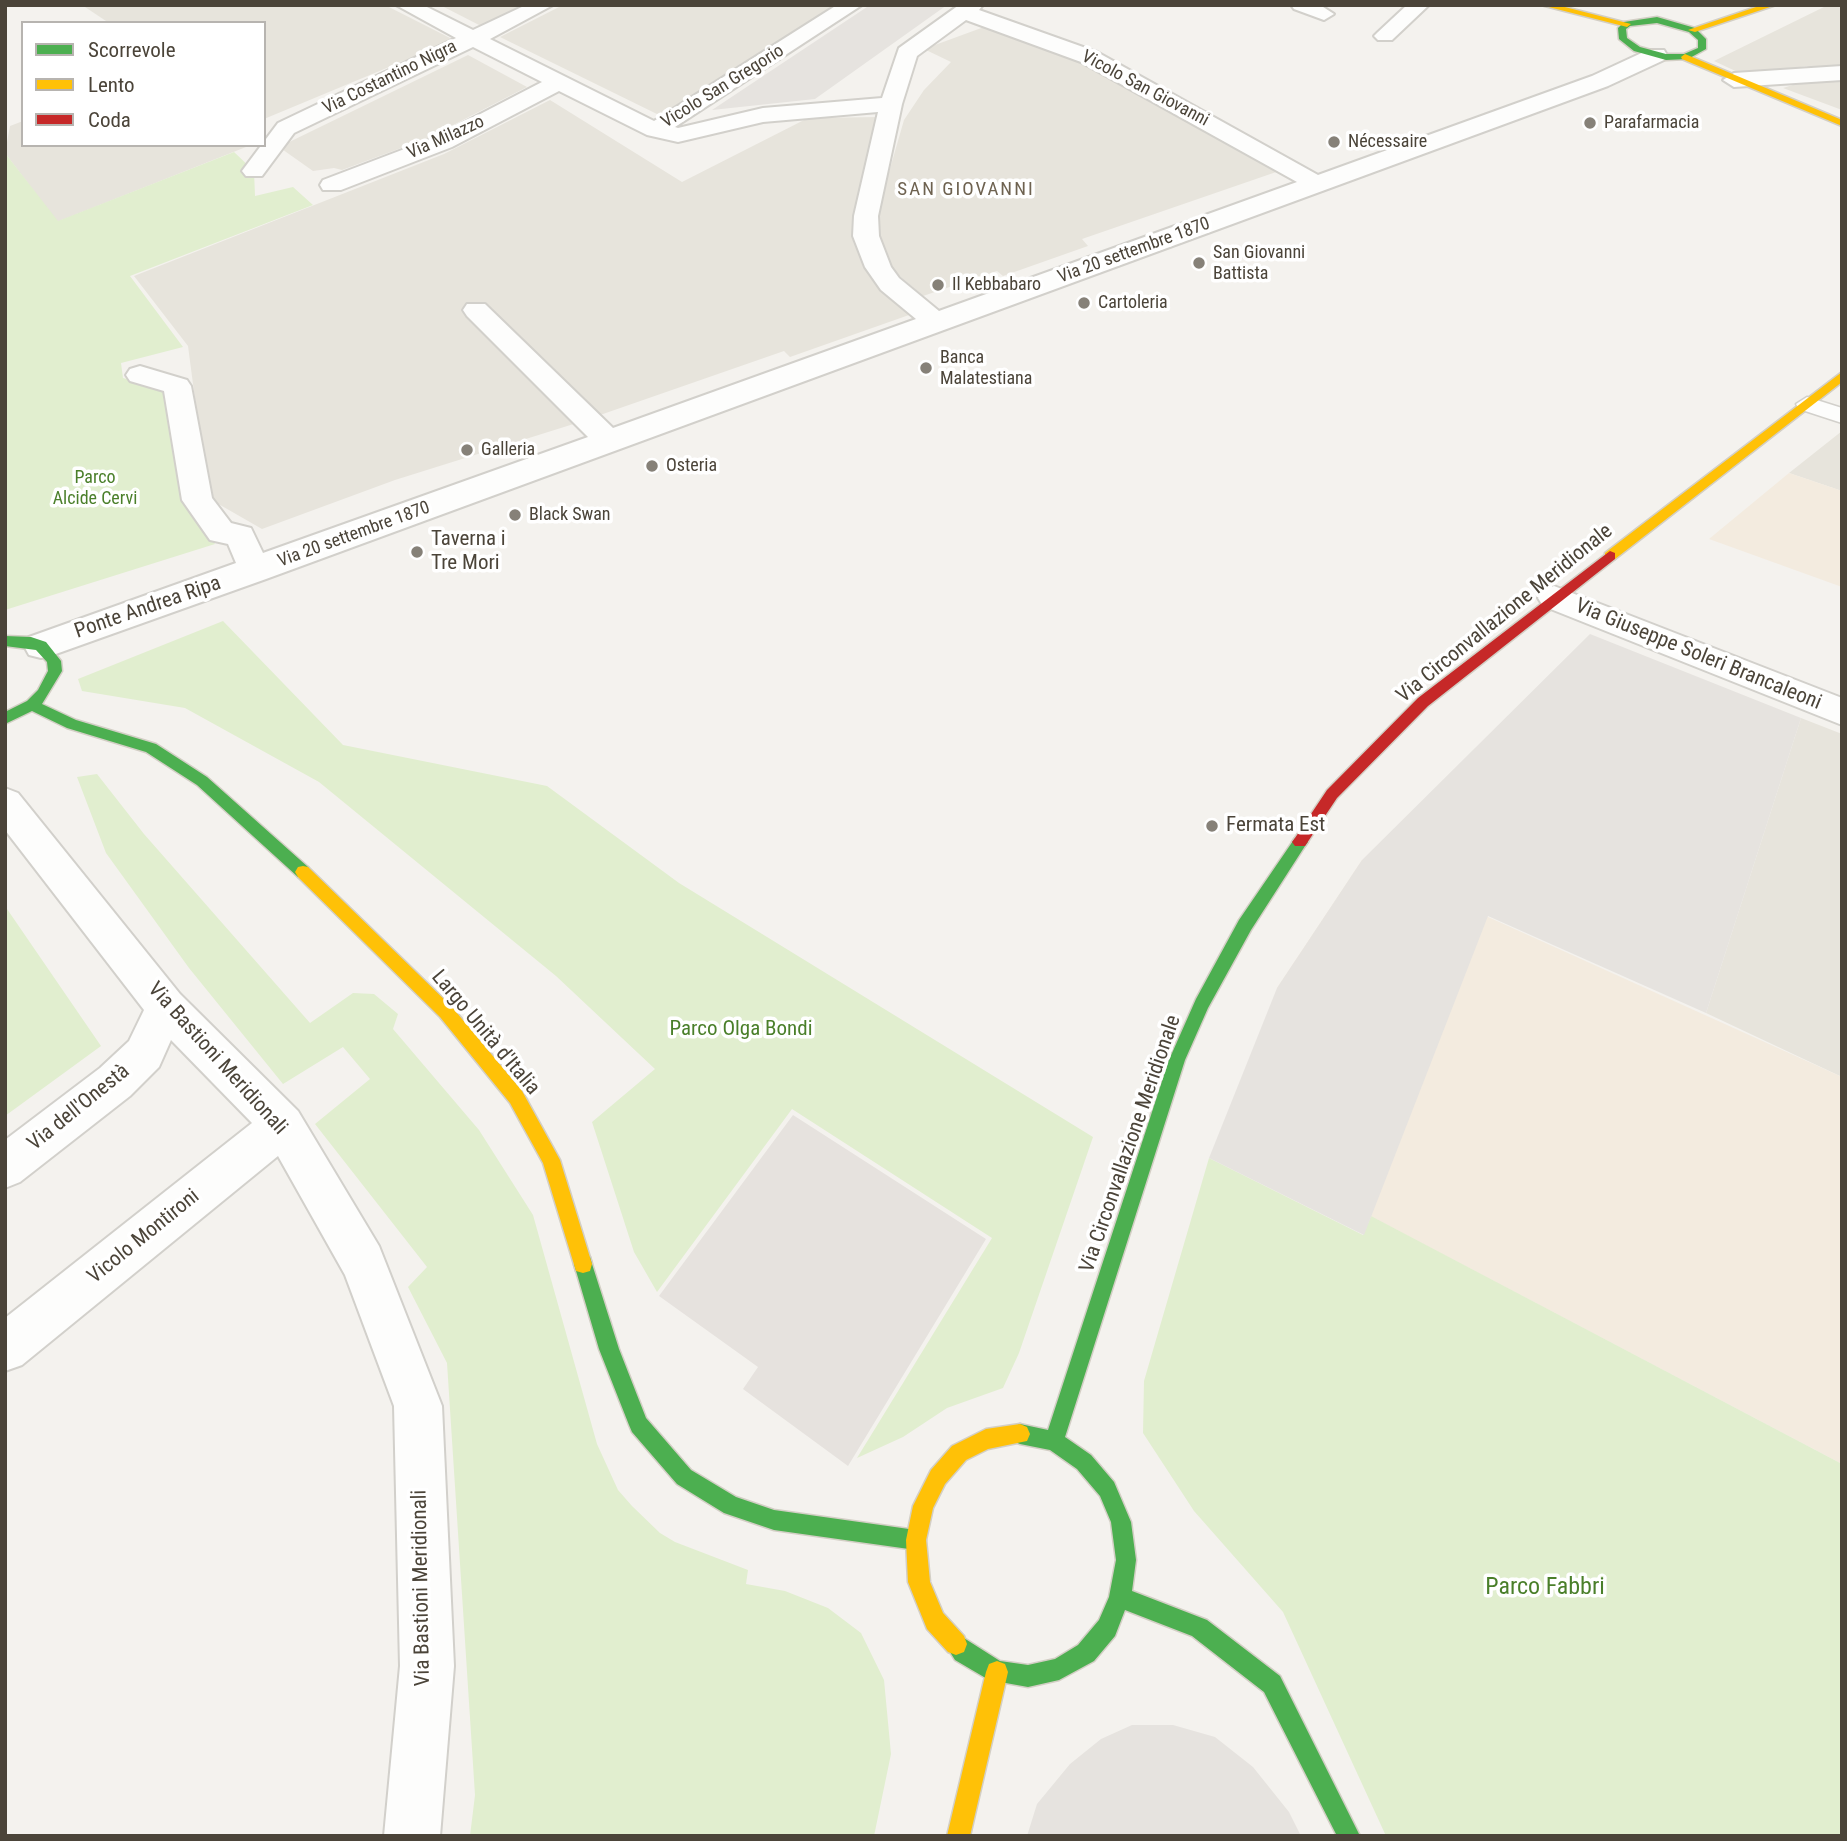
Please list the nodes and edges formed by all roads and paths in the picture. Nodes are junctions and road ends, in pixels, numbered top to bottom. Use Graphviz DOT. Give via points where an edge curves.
graph roads {
  1 [pos="406,5"];
  2 [pos="542,5"];
  3 [pos="852,5"];
  4 [pos="1301,5"];
  5 [pos="1419,5"];
  6 [pos="1545,5"];
  7 [pos="1772,5"];
  8 [pos="968,8"];
  9 [pos="1324,14"];
  10 [pos="1627,24"];
  11 [pos="1692,30"];
  12 [pos="1385,36"];
  13 [pos="473,39"];
  14 [pos="1656,55"];
  15 [pos="1685,57"];
  16 [pos="1842,73"];
  17 [pos="1734,79"];
  18 [pos="557,83"];
  19 [pos="891,104"];
  20 [pos="1842,123"];
  21 [pos="655,130"];
  22 [pos="254,171"];
  23 [pos="1317,184"];
  24 [pos="332,185"];
  25 [pos="476,310"];
  26 [pos="937,323"];
  27 [pos="140,375"];
  28 [pos="1842,376"];
  29 [pos="1807,404"];
  30 [pos="1842,416"];
  31 [pos="610,442"];
  32 [pos="255,571"];
  33 [pos="1554,598"];
  34 [pos="5,641"];
  35 [pos="41,646"];
  36 [pos="32,705"];
  37 [pos="1842,712"];
  38 [pos="5,719"];
  39 [pos="5,803"];
  40 [pos="166,1007"];
  41 [pos="282,1125"];
  42 [pos="5,1167"];
  43 [pos="5,1348"];
  44 [pos="1054,1441"];
  45 [pos="916,1540"];
  46 [pos="1121,1597"];
  47 [pos="997,1672"];
  48 [pos="412,1836"];
  49 [pos="958,1836"];
  50 [pos="1349,1836"];
  1 -- 13 [label="street"];
  2 -- 13 [label="street, Via Costantino Nigra"];
  3 -- 21 [label="street, Vicolo San Gregorio"];
  4 -- 9 [label="street"];
  5 -- 12 [label="street"];
  6 -- 10 [label="street"];
  7 -- 11 [label="street"];
  8 -- 19 [label="street" via="906,53"];
  8 -- 23 [label="street, Vicolo San Giovanni" via="1089,57"];
  10 -- 11 [label="street" via="1657,20"];
  10 -- 14 [label="street" via="1622,28 1623,39"];
  11 -- 15 [label="street" via="1704,44 1699,52"];
  13 -- 18 [label="street"];
  13 -- 22 [label="street, Via Costantino Nigra" via="286,128"];
  14 -- 15 [label="street"];
  14 -- 23 [label="street, Via 20 settembre 1870" via="1600,82"];
  15 -- 17 [label="street"];
  16 -- 17 [label="street"];
  17 -- 20 [label="street"];
  18 -- 21 [label="street"];
  18 -- 24 [label="street, Via Milazzo" via="444,142"];
  19 -- 21 [label="street, Vicolo San Gregorio" via="763,115 678,135"];
  19 -- 26 [label="street" via="866,216 866,236 890,284"];
  23 -- 26 [label="street, Via 20 settembre 1870"];
  25 -- 31 [label="street"];
  26 -- 31 [label="street, Via 20 settembre 1870"];
  27 -- 32 [label="street, Via 20 settembre 1870" via="177,386 197,499 221,532 240,536"];
  28 -- 29 [label="street, Via Circonvallazione Meridionale"];
  29 -- 30 [label="lane"];
  29 -- 33 [label="street, Via Circonvallazione Meridionale"];
  31 -- 32 [label="street, Via 20 settembre 1870"];
  32 -- 35 [label="street, Ponte Andrea Ripa"];
  33 -- 37 [label="street, Via Giuseppe Soleri Brancaleoni"];
  33 -- 44 [label="street, Via Circonvallazione Meridionale" via="1423,702 1332,794 1245,925 1177,1060"];
  34 -- 35 [label="street"];
  35 -- 36 [label="street" via="54,661 55,671"];
  36 -- 38 [label="street"];
  36 -- 45 [label="street, Largo Unità d'Italia" via="72,724 151,748 202,781 320,887 446,1012 516,1097 551,1160 609,1349 639,1426 684,1477 731,1506 774,1520"];
  39 -- 40 [label="street, Via Bastioni Meridionali"];
  40 -- 41 [label="street, Via Bastioni Meridionali"];
  40 -- 42 [label="street, Via dell'Onestà" via="144,1054"];
  41 -- 43 [label="street, Vicolo Montironi"];
  41 -- 48 [label="street, Via Bastioni Meridionali" via="363,1262 418,1406 427,1666"];
  44 -- 45 [label="street" via="1009,1435 986,1438 960,1453 938,1477 923,1506"];
  44 -- 46 [label="street" via="1084,1462 1107,1489 1117,1511 1126,1560"];
  45 -- 47 [label="street" via="919,1583 936,1621 963,1652"];
  46 -- 47 [label="street" via="1086,1653 1059,1669 1028,1676"];
  46 -- 50 [label="street" via="1199,1628 1272,1684"];
  47 -- 49 [label="street"];
}
